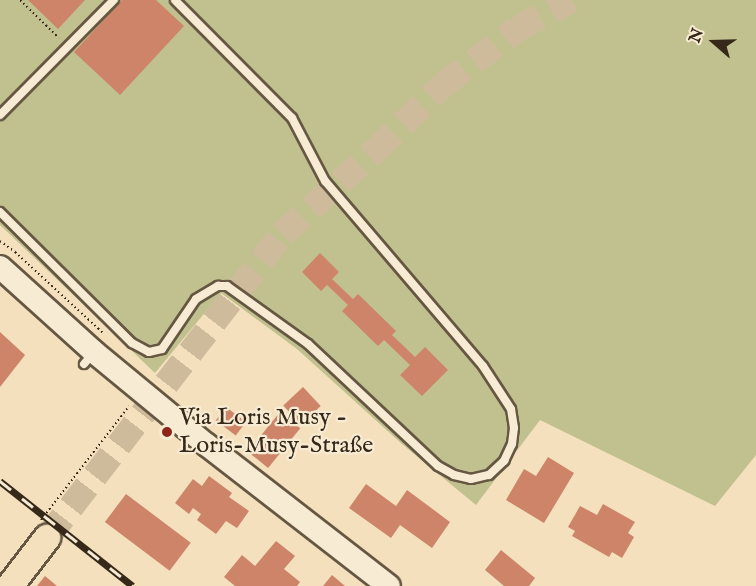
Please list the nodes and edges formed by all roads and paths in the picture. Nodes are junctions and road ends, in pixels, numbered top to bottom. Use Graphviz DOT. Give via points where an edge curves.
graph roads {
  1 [pos="20,0"];
  2 [pos="114,0"];
  3 [pos="175,0"];
  4 [pos="68,47"];
  5 [pos="0,116"];
  6 [pos="0,212"];
  7 [pos="0,241"];
  8 [pos="0,267"];
  9 [pos="95,350"];
  10 [pos="141,391"];
  11 [pos="42,532"];
  12 [pos="10,586"];
  13 [pos="389,586"];
  1 -- 4 [label="path"];
  2 -- 4 [label="lane"];
  3 -- 6 [label="lane" via="292,118 325,181 483,366 511,409 512,444 504,461 489,475 471,479 438,466 308,344 226,286 218,286 196,299 162,349 149,352 132,343"];
  4 -- 5 [label="lane"];
  7 -- 9 [label="path" via="15,252"];
  8 -- 9 [label="street"];
  9 -- 10 [label="street"];
  10 -- 11 [label="path"];
  10 -- 13 [label="street"];
  11 -- 12 [label="main road"];
}
